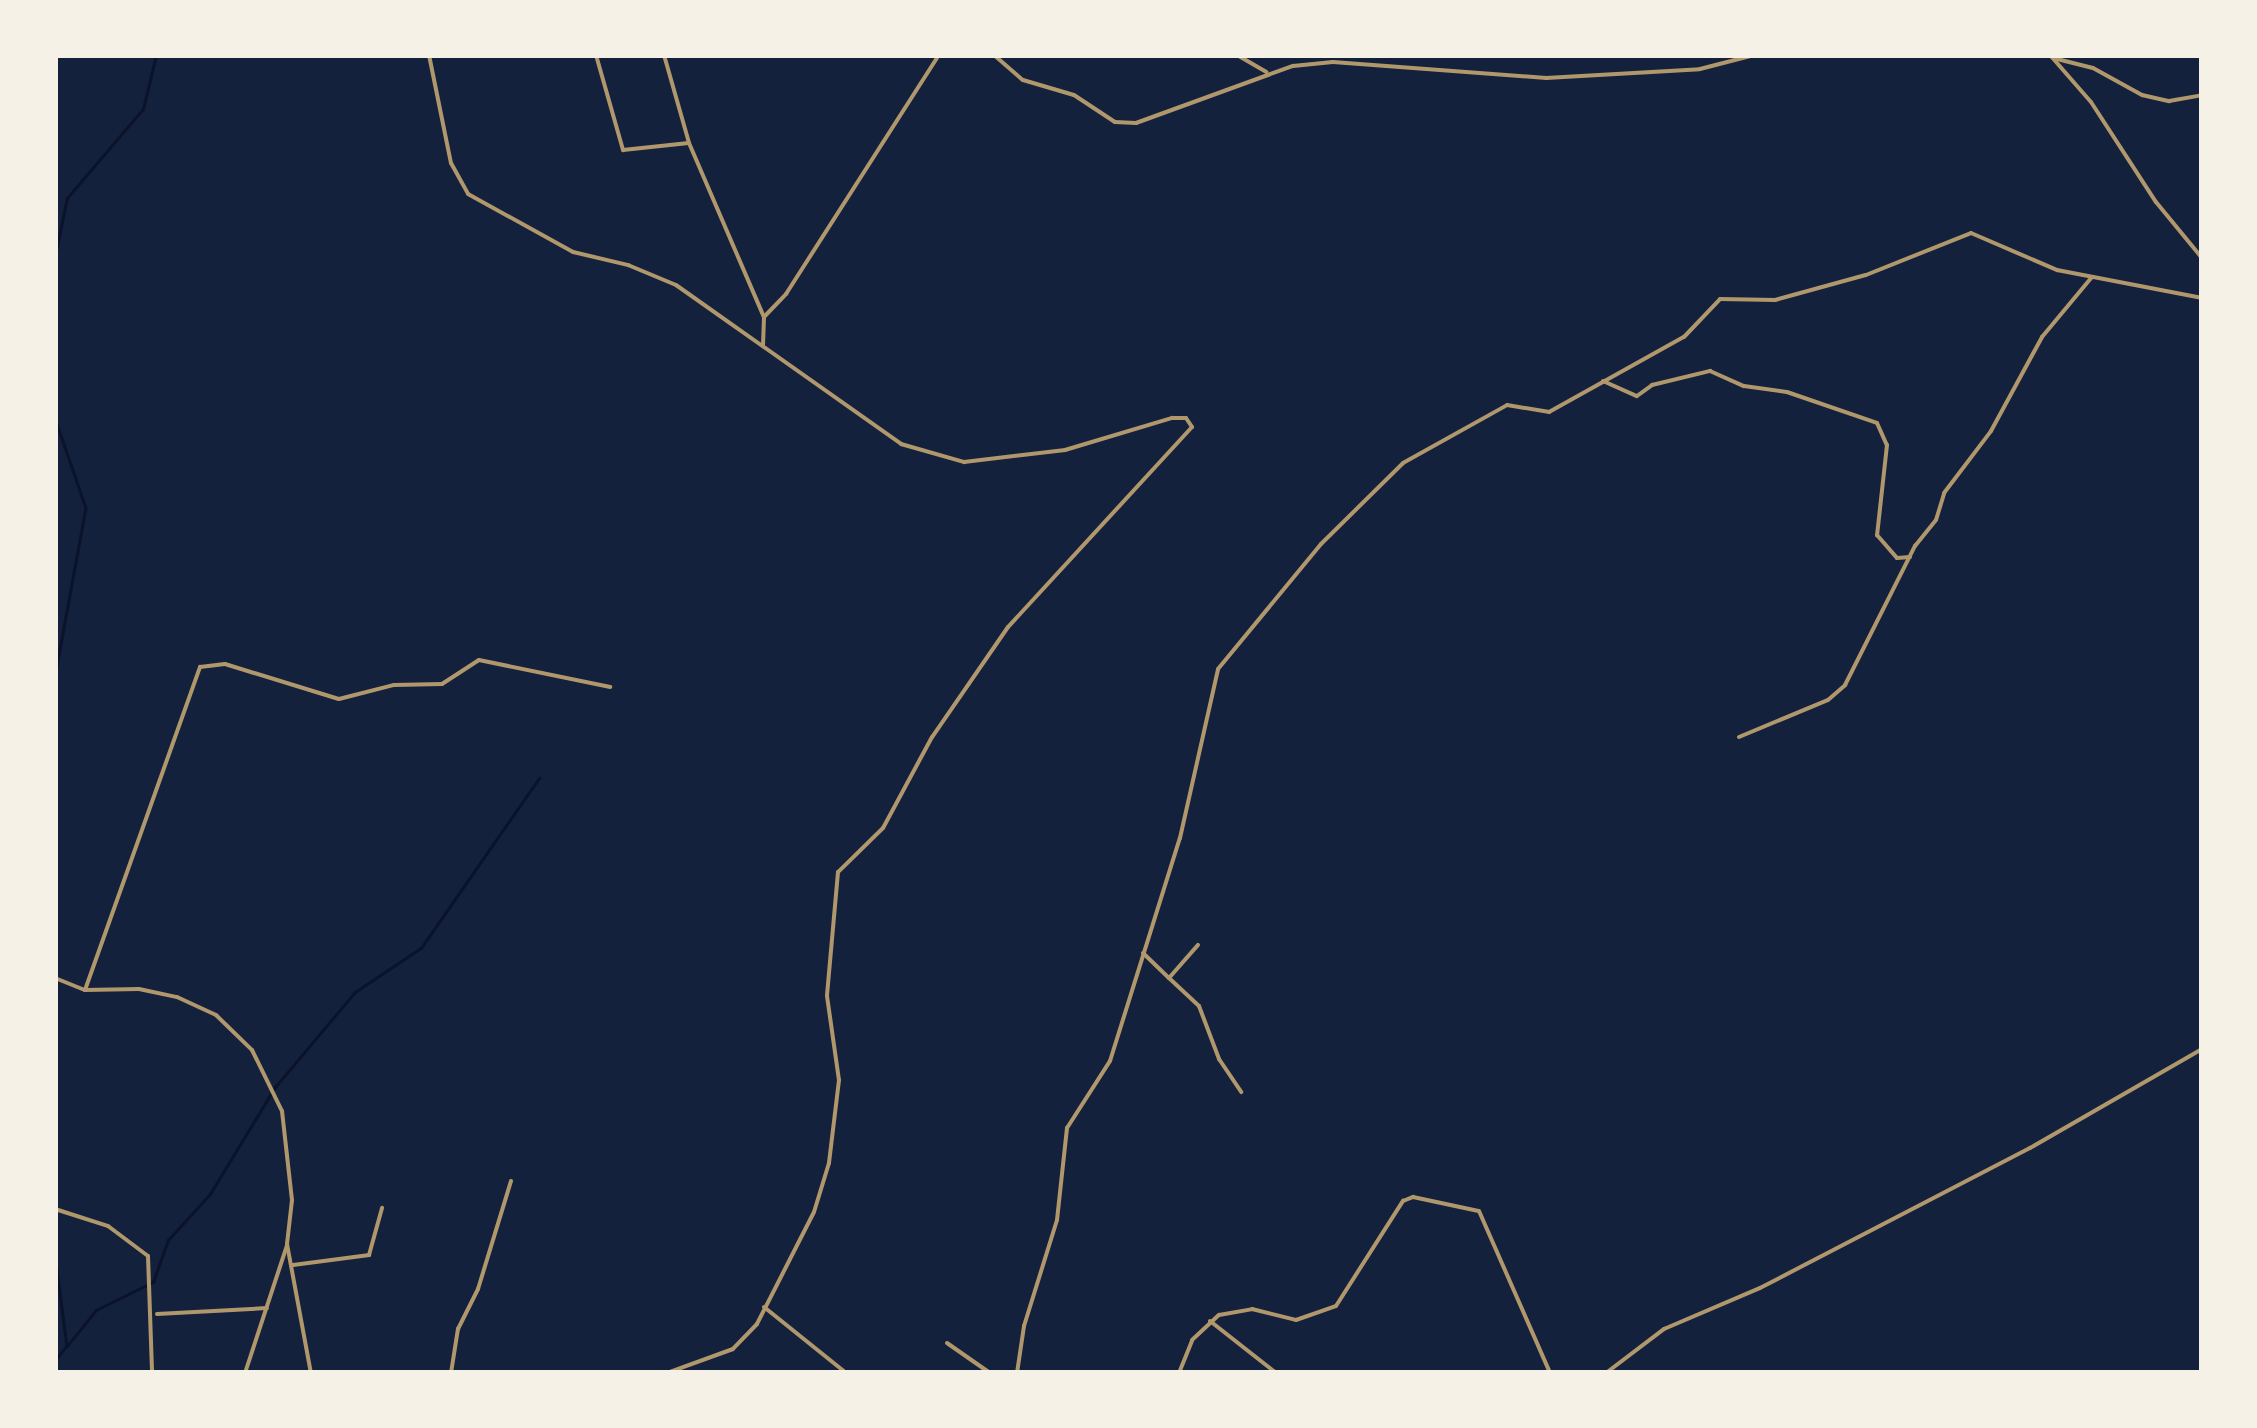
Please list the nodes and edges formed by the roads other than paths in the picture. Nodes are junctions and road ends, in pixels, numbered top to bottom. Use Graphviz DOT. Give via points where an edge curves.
graph roads {
  1 [pos="429,55"];
  2 [pos="596,55"];
  3 [pos="664,55"];
  4 [pos="939,55"];
  5 [pos="994,55"];
  6 [pos="1237,55"];
  7 [pos="1754,55"];
  8 [pos="2050,55"];
  9 [pos="2056,59"];
  10 [pos="1267,72"];
  11 [pos="2202,95"];
  12 [pos="689,143"];
  13 [pos="2202,258"];
  14 [pos="2092,277"];
  15 [pos="2202,298"];
  16 [pos="764,317"];
  17 [pos="763,345"];
  18 [pos="1603,381"];
  19 [pos="1910,557"];
  20 [pos="610,687"];
  21 [pos="1739,737"];
  22 [pos="1198,945"];
  23 [pos="1143,953"];
  24 [pos="55,978"];
  25 [pos="1168,978"];
  26 [pos="85,990"];
  27 [pos="2202,1049"];
  28 [pos="1241,1092"];
  29 [pos="511,1181"];
  30 [pos="382,1208"];
  31 [pos="55,1209"];
  32 [pos="287,1244"];
  33 [pos="293,1266"];
  34 [pos="763,1305"];
  35 [pos="268,1308"];
  36 [pos="155,1314"];
  37 [pos="1209,1320"];
  38 [pos="947,1343"];
  39 [pos="152,1373"];
  40 [pos="245,1373"];
  41 [pos="311,1373"];
  42 [pos="452,1373"];
  43 [pos="555,1373"];
  44 [pos="570,1373"];
  45 [pos="667,1373"];
  46 [pos="846,1373"];
  47 [pos="990,1373"];
  48 [pos="1018,1373"];
  49 [pos="1178,1373"];
  50 [pos="1276,1373"];
  51 [pos="1550,1373"];
  52 [pos="1606,1373"];
  1 -- 17 [label="street" via="451,164 468,194 574,252 676,286"];
  2 -- 12 [label="street" via="623,150"];
  3 -- 12 [label="street"];
  4 -- 16 [label="street" via="786,294"];
  5 -- 10 [label="street" via="1014,75 1124,123"];
  6 -- 10 [label="street"];
  7 -- 10 [label="street" via="1700,69 1546,78 1333,62"];
  8 -- 9 [label="street"];
  9 -- 11 [label="street" via="2170,102"];
  9 -- 13 [label="street"];
  12 -- 16 [label="street"];
  14 -- 15 [label="street"];
  14 -- 18 [label="street" via="2057,270 1972,232 1866,275 1786,298 1720,299 1684,337"];
  14 -- 19 [label="street" via="2042,337"];
  16 -- 17 [label="street"];
  17 -- 34 [label="street" via="890,437 949,461 1065,450 1172,418 1186,418 1192,426 1008,628 932,737 883,828 838,872 827,1007 839,1080 828,1163 803,1239"];
  18 -- 19 [label="street" via="1638,396 1652,385 1710,371 1877,423 1886,445 1876,527 1897,558"];
  18 -- 23 [label="street" via="1549,412 1508,406 1403,463 1342,520 1229,650 1218,669 1180,838"];
  19 -- 21 [label="street" via="1845,685 1828,700"];
  20 -- 26 [label="street" via="479,660 442,684 394,686 340,700 226,664 200,667"];
  22 -- 25 [label="street"];
  23 -- 25 [label="street"];
  23 -- 48 [label="street" via="1110,1061 1067,1128 1058,1220 1024,1326"];
  24 -- 26 [label="street"];
  25 -- 28 [label="street" via="1199,1006 1219,1059"];
  26 -- 32 [label="street" via="140,989 177,997 216,1014 252,1050 282,1111 292,1200"];
  27 -- 52 [label="street" via="2030,1148 1760,1288 1664,1329"];
  29 -- 42 [label="street" via="478,1289 458,1329"];
  30 -- 33 [label="street" via="369,1255"];
  31 -- 36 [label="street" via="90,1218 138,1244 148,1256"];
  32 -- 33 [label="street"];
  32 -- 35 [label="street"];
  33 -- 41 [label="street"];
  34 -- 45 [label="street" via="733,1349"];
  34 -- 46 [label="street"];
  35 -- 36 [label="street"];
  35 -- 40 [label="street"];
  36 -- 39 [label="street"];
  37 -- 49 [label="street"];
  37 -- 50 [label="street"];
  37 -- 51 [label="street" via="1252,1309 1296,1320 1336,1306 1404,1201 1470,1206 1488,1222"];
  38 -- 47 [label="street"];
  43 -- 44 [label="street"];
}
